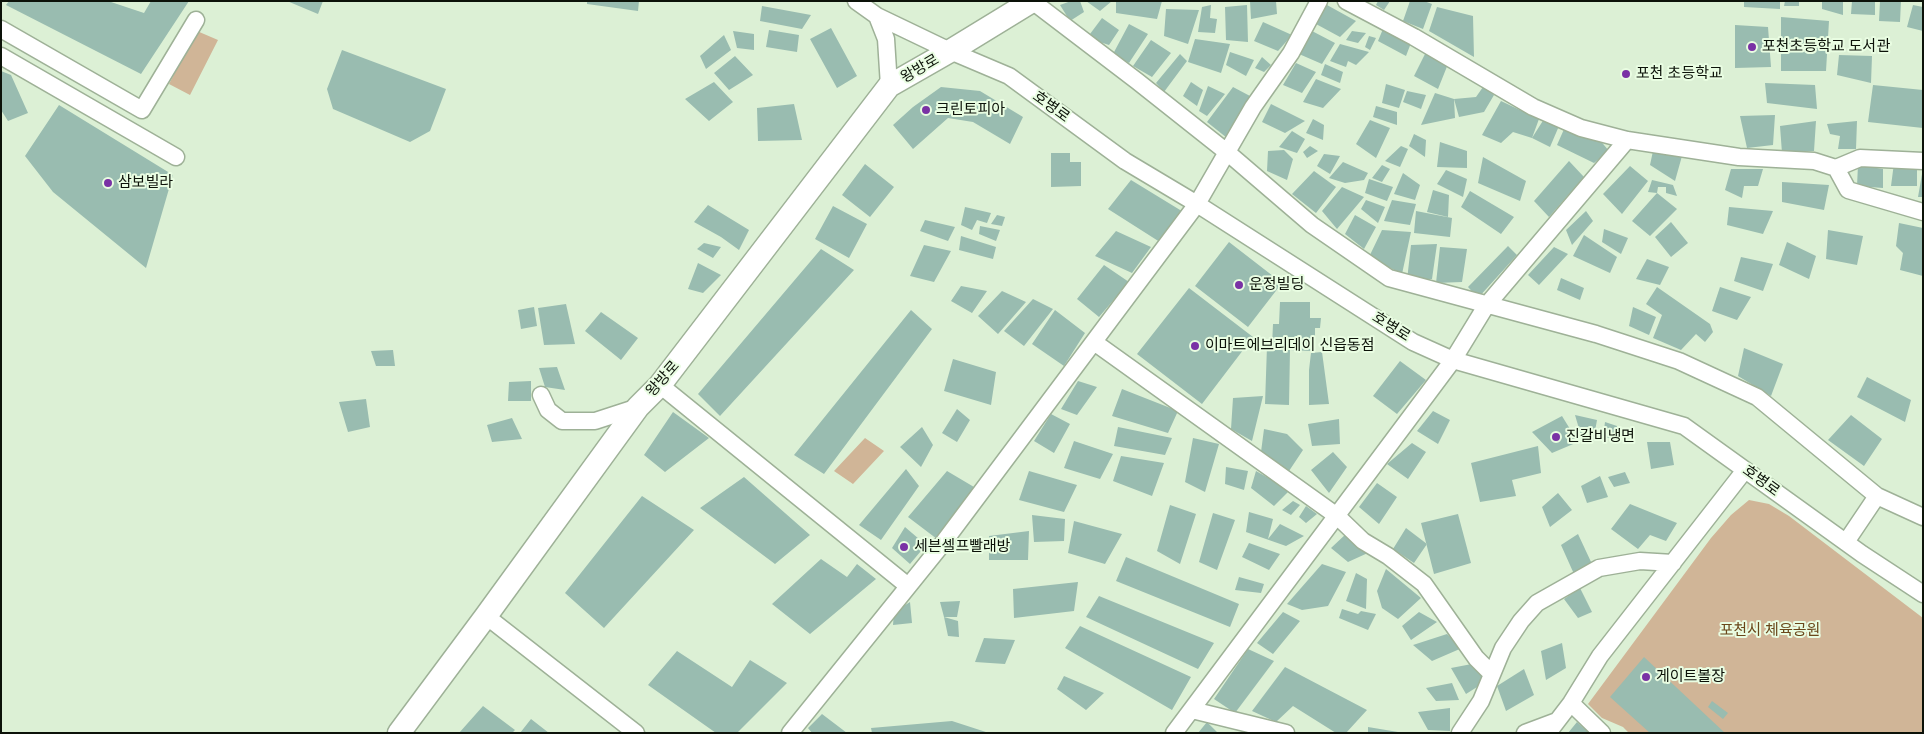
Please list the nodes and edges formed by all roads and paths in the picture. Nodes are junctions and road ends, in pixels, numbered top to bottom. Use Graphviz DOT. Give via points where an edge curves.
graph roads {
  1 [pos="856,1"];
  2 [pos="1032,1"];
  3 [pos="1319,1"];
  4 [pos="1346,1"];
  5 [pos="877,16"];
  6 [pos="196,20"];
  7 [pos="1,29"];
  8 [pos="951,51"];
  9 [pos="1,56"];
  10 [pos="889,86"];
  11 [pos="1627,140"];
  12 [pos="1228,153"];
  13 [pos="176,157"];
  14 [pos="1923,161"];
  15 [pos="1836,168"];
  16 [pos="1197,204"];
  17 [pos="1923,212"];
  18 [pos="1486,306"];
  19 [pos="1094,342"];
  20 [pos="1453,360"];
  21 [pos="660,385"];
  22 [pos="541,395"];
  23 [pos="638,407"];
  24 [pos="1745,470"];
  25 [pos="1877,496"];
  26 [pos="1922,513"];
  27 [pos="1337,516"];
  28 [pos="1846,542"];
  29 [pos="1673,563"];
  30 [pos="908,586"];
  31 [pos="1923,594"];
  32 [pos="486,616"];
  33 [pos="1491,673"];
  34 [pos="1571,703"];
  35 [pos="1192,710"];
  36 [pos="1552,727"];
  37 [pos="399,733"];
  38 [pos="636,733"];
  39 [pos="790,733"];
  40 [pos="1174,733"];
  41 [pos="1286,733"];
  42 [pos="1460,733"];
  43 [pos="1524,733"];
  44 [pos="1602,733"];
  1 -- 5 [label="street, 호병로"];
  2 -- 8 [label="main road, 왕방로"];
  2 -- 12 [label="street"];
  3 -- 12 [label="street" via="1291,53 1253,107"];
  4 -- 11 [label="street" via="1533,107 1581,128"];
  5 -- 8 [label="street, 호병로"];
  5 -- 10 [label="street" via="886,38"];
  6 -- 7 [label="street" via="142,110"];
  8 -- 10 [label="main road, 왕방로"];
  8 -- 16 [label="street, 호병로" via="1009,76 1125,161"];
  9 -- 13 [label="street"];
  10 -- 21 [label="main road, 왕방로"];
  11 -- 15 [label="street" via="1739,157 1814,161"];
  11 -- 18 [label="street"];
  12 -- 16 [label="street"];
  12 -- 18 [label="street" via="1312,225 1389,278"];
  14 -- 15 [label="street" via="1860,158"];
  15 -- 17 [label="street" via="1848,190"];
  16 -- 19 [label="street"];
  16 -- 20 [label="street, 호병로" via="1413,342"];
  18 -- 20 [label="street"];
  18 -- 25 [label="street" via="1596,334 1679,361 1758,397"];
  19 -- 27 [label="street"];
  19 -- 30 [label="street"];
  20 -- 24 [label="street, 호병로" via="1684,426"];
  20 -- 27 [label="street"];
  21 -- 23 [label="main road, 왕방로"];
  21 -- 30 [label="street"];
  22 -- 23 [label="street" via="548,410 562,421 595,421"];
  23 -- 32 [label="main road, 왕방로"];
  24 -- 28 [label="street, 호병로"];
  24 -- 29 [label="street"];
  25 -- 26 [label="street"];
  25 -- 28 [label="street"];
  27 -- 33 [label="street" via="1363,541 1424,584 1476,658"];
  27 -- 35 [label="street"];
  28 -- 31 [label="street, 호병로"];
  29 -- 33 [label="street" via="1640,561 1599,568 1537,603 1503,648"];
  29 -- 34 [label="street" via="1600,656"];
  30 -- 39 [label="street"];
  32 -- 37 [label="main road, 왕방로"];
  32 -- 38 [label="street"];
  33 -- 42 [label="street" via="1481,701"];
  34 -- 36 [label="street"];
  34 -- 44 [label="street"];
  35 -- 40 [label="street"];
  35 -- 41 [label="street"];
  36 -- 43 [label="street"];
}
